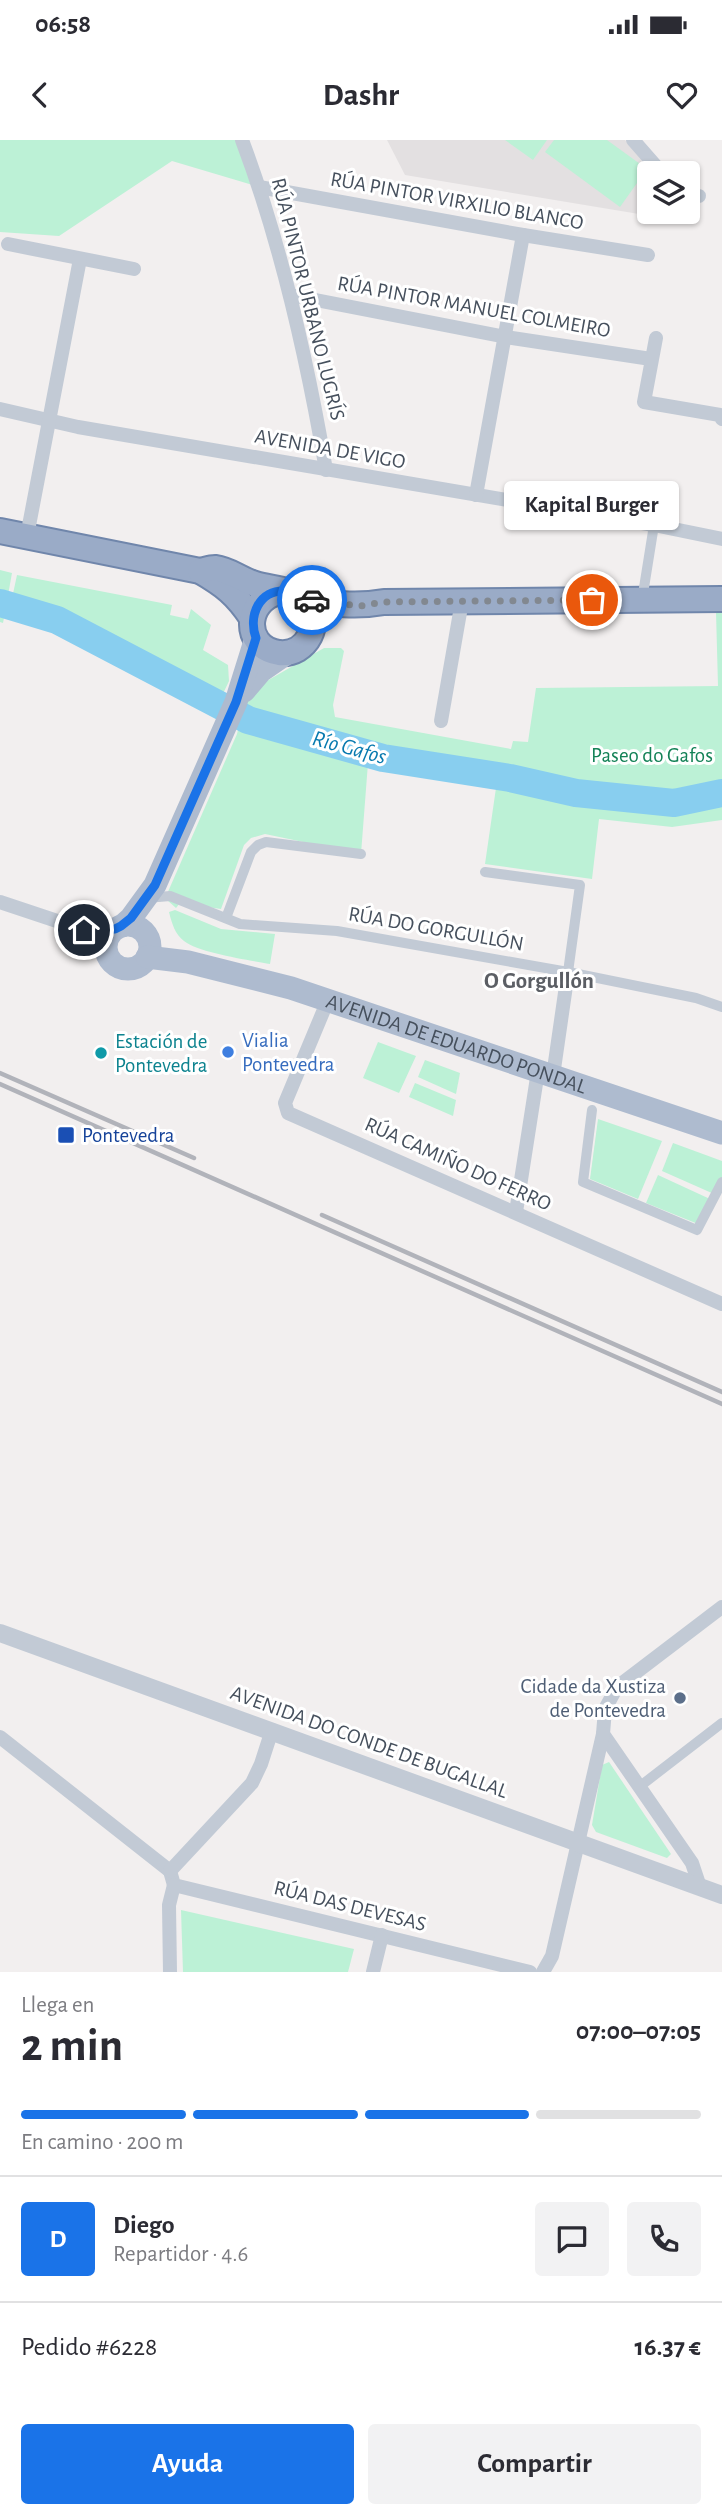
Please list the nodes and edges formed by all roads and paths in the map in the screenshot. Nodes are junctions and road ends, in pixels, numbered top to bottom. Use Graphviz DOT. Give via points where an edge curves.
graph roads {
  1 [pos="242,140"];
  2 [pos="633,140"];
  3 [pos="651,161"];
  4 [pos="259,187"];
  5 [pos="523,235"];
  6 [pos="8,244"];
  7 [pos="648,255"];
  8 [pos="80,258"];
  9 [pos="134,269"];
  10 [pos="290,295"];
  11 [pos="506,337"];
  12 [pos="656,338"];
  13 [pos="651,359"];
  14 [pos="0,409"];
  15 [pos="722,417"];
  16 [pos="49,419"];
  17 [pos="326,470"];
  18 [pos="476,495"];
  19 [pos="654,525"];
  20 [pos="0,531"];
  21 [pos="27,536"];
  22 [pos="722,540"];
  23 [pos="200,571"];
  24 [pos="295,595"];
  25 [pos="722,599"];
  26 [pos="642,600"];
  27 [pos="461,601"];
  28 [pos="360,606"];
  29 [pos="254,628"];
  30 [pos="309,638"];
  31 [pos="287,653"];
  32 [pos="236,702"];
  33 [pos="441,721"];
  34 [pos="361,854"];
  35 [pos="485,872"];
  36 [pos="151,894"];
  37 [pos="0,902"];
  38 [pos="226,918"];
  39 [pos="118,927"];
  40 [pos="84,930"];
  41 [pos="146,942"];
  42 [pos="107,953"];
  43 [pos="568,972"];
  44 [pos="328,1000"];
  45 [pos="722,1007"];
  46 [pos="546,1073"];
  47 [pos="592,1110"];
  48 [pos="722,1133"];
  49 [pos="722,1182"];
  50 [pos="516,1212"];
  51 [pos="722,1304"];
  52 [pos="722,1606"];
  53 [pos="0,1633"];
  54 [pos="722,1723"];
  55 [pos="272,1730"];
  56 [pos="603,1734"];
  57 [pos="0,1737"];
  58 [pos="639,1787"];
  59 [pos="579,1842"];
  60 [pos="172,1878"];
  61 [pos="700,1887"];
  62 [pos="722,1895"];
  63 [pos="382,1935"];
  64 [pos="170,1972"];
  65 [pos="373,1972"];
  66 [pos="530,1972"];
  67 [pos="542,1972"];
  1 -- 4 [label="street, RÚA PINTOR URBANO LUGRÍS"];
  2 -- 3 [label="street"];
  4 -- 5 [label="street, RÚA PINTOR VIRXILIO BLANCO"];
  4 -- 10 [label="street, RÚA PINTOR URBANO LUGRÍS"];
  5 -- 7 [label="street, RÚA PINTOR VIRXILIO BLANCO"];
  5 -- 11 [label="street"];
  6 -- 8 [label="street"];
  8 -- 9 [label="street"];
  8 -- 16 [label="street"];
  10 -- 11 [label="street, RÚA PINTOR MANUEL COLMEIRO"];
  10 -- 17 [label="street, RÚA PINTOR URBANO LUGRÍS"];
  11 -- 13 [label="street, RÚA PINTOR MANUEL COLMEIRO"];
  11 -- 18 [label="street"];
  12 -- 13 [label="street"];
  13 -- 15 [label="street" via="644,402"];
  14 -- 16 [label="street, AVENIDA DE VIGO"];
  16 -- 17 [label="street, AVENIDA DE VIGO"];
  16 -- 21 [label="street"];
  17 -- 18 [label="street, AVENIDA DE VIGO"];
  18 -- 19 [label="street, AVENIDA DE VIGO"];
  19 -- 22 [label="street, AVENIDA DE VIGO"];
  19 -- 26 [label="street"];
  20 -- 21 [label="highway"];
  21 -- 23 [label="highway"];
  23 -- 24 [label="highway" via="226,570"];
  23 -- 29 [label="highway" via="240,600"];
  24 -- 28 [label="highway"];
  24 -- 29 [label="highway" via="277,592 260,601"];
  24 -- 30 [label="highway" via="310,607 313,628"];
  25 -- 26 [label="highway"];
  26 -- 27 [label="highway"];
  27 -- 28 [label="highway"];
  27 -- 33 [label="street"];
  28 -- 30 [label="highway"];
  29 -- 31 [label="highway" via="269,650"];
  29 -- 32 [label="main road"];
  30 -- 31 [label="highway"];
  31 -- 32 [label="main road" via="261,671"];
  32 -- 36 [label="main road"];
  34 -- 38 [label="street" via="266,842 258,845 251,852"];
  35 -- 43 [label="street" via="579,885"];
  36 -- 38 [label="street, RÚA DO GORGULLÓN"];
  36 -- 39 [label="main road"];
  36 -- 41 [label="main road"];
  37 -- 40 [label="street"];
  38 -- 43 [label="street, RÚA DO GORGULLÓN" via="240,924 337,931"];
  39 -- 40 [label="street"];
  39 -- 41 [label="main road" via="136,926"];
  39 -- 42 [label="main road" via="107,940"];
  40 -- 42 [label="street"];
  41 -- 42 [label="main road" via="136,967 114,964"];
  41 -- 44 [label="main road, AVENIDA DE EDUARDO PONDAL" via="188,962"];
  43 -- 45 [label="street, RÚA DO GORGULLÓN"];
  43 -- 46 [label="street"];
  44 -- 46 [label="main road, AVENIDA DE EDUARDO PONDAL"];
  44 -- 50 [label="street, RÚA CAMIÑO DO FERRO" via="285,1103 288,1113"];
  46 -- 48 [label="main road, AVENIDA DE EDUARDO PONDAL"];
  46 -- 50 [label="street"];
  47 -- 49 [label="street" via="583,1182 697,1230"];
  50 -- 51 [label="street, RÚA CAMIÑO DO FERRO"];
  52 -- 56 [label="street" via="617,1686 605,1709"];
  53 -- 55 [label="street, AVENIDA DO CONDE DE BUGALLAL"];
  54 -- 58 [label="street"];
  55 -- 59 [label="street, AVENIDA DO CONDE DE BUGALLAL"];
  55 -- 60 [label="street" via="252,1783"];
  56 -- 58 [label="street"];
  56 -- 59 [label="street"];
  57 -- 60 [label="street"];
  58 -- 61 [label="street" via="692,1863"];
  59 -- 61 [label="street, AVENIDA DO CONDE DE BUGALLAL"];
  59 -- 67 [label="street" via="551,1956"];
  60 -- 63 [label="street, RÚA DAS DEVESAS"];
  60 -- 64 [label="street"];
  61 -- 62 [label="street, AVENIDA DO CONDE DE BUGALLAL"];
  63 -- 65 [label="street"];
  63 -- 66 [label="street, RÚA DAS DEVESAS"];
}
